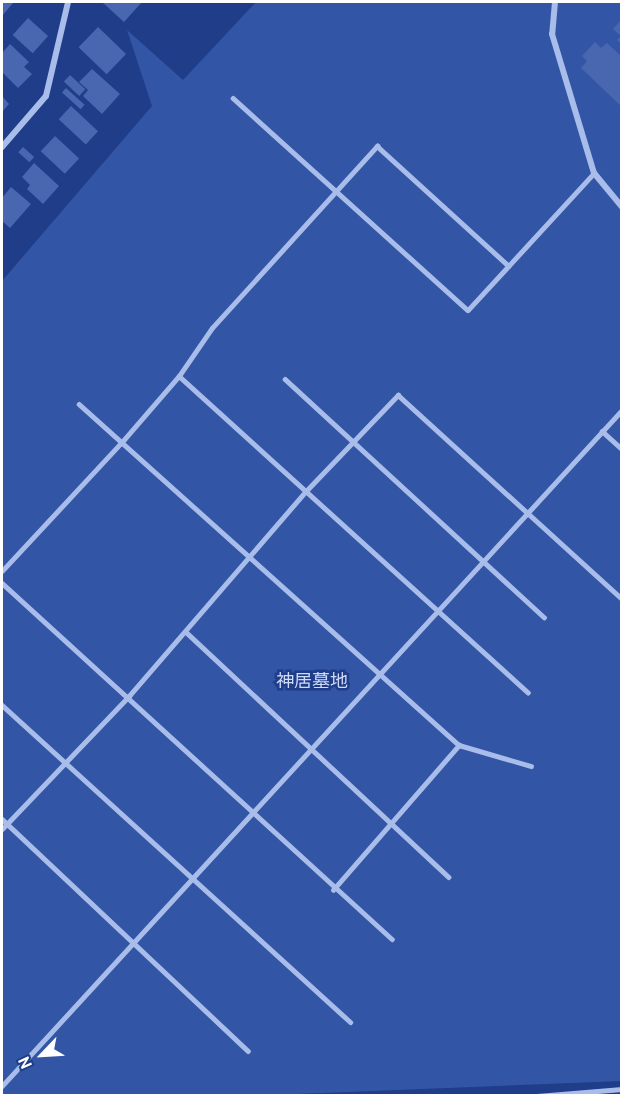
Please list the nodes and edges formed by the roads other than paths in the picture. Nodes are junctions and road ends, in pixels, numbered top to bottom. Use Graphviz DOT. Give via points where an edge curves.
graph roads {
  1 [pos="68,2"];
  2 [pos="555,2"];
  3 [pos="233,98"];
  4 [pos="2,147"];
  5 [pos="594,173"];
  6 [pos="337,192"];
  7 [pos="621,207"];
  8 [pos="509,266"];
  9 [pos="179,376"];
  10 [pos="285,379"];
  11 [pos="79,404"];
  12 [pos="621,410"];
  13 [pos="602,431"];
  14 [pos="122,442"];
  15 [pos="353,444"];
  16 [pos="621,449"];
  17 [pos="306,492"];
  18 [pos="528,513"];
  19 [pos="250,558"];
  20 [pos="485,561"];
  21 [pos="2,571"];
  22 [pos="2,583"];
  23 [pos="621,599"];
  24 [pos="440,610"];
  25 [pos="544,617"];
  26 [pos="186,633"];
  27 [pos="378,674"];
  28 [pos="528,692"];
  29 [pos="129,696"];
  30 [pos="2,705"];
  31 [pos="459,744"];
  32 [pos="312,749"];
  33 [pos="64,759"];
  34 [pos="531,766"];
  35 [pos="254,813"];
  36 [pos="2,819"];
  37 [pos="6,824"];
  38 [pos="393,824"];
  39 [pos="2,829"];
  40 [pos="449,877"];
  41 [pos="195,878"];
  42 [pos="333,890"];
  43 [pos="392,939"];
  44 [pos="133,942"];
  45 [pos="350,1022"];
  46 [pos="248,1052"];
  47 [pos="2,1086"];
  48 [pos="621,1089"];
  49 [pos="537,1095"];
  1 -- 4 [label="street" via="46,96"];
  2 -- 5 [label="street" via="552,34"];
  3 -- 6 [label="lane"];
  5 -- 7 [label="street"];
  5 -- 8 [label="lane"];
  6 -- 8 [label="lane" via="468,310"];
  6 -- 8 [label="lane" via="377,146"];
  6 -- 9 [label="lane" via="212,328"];
  9 -- 14 [label="lane"];
  9 -- 17 [label="lane"];
  10 -- 15 [label="lane"];
  11 -- 14 [label="lane"];
  12 -- 13 [label="lane"];
  13 -- 16 [label="lane"];
  13 -- 18 [label="lane"];
  14 -- 19 [label="lane"];
  14 -- 21 [label="lane"];
  15 -- 17 [label="lane"];
  15 -- 18 [label="lane" via="398,395"];
  15 -- 20 [label="lane"];
  17 -- 19 [label="lane"];
  17 -- 24 [label="lane"];
  18 -- 20 [label="lane"];
  18 -- 23 [label="lane"];
  19 -- 26 [label="lane"];
  19 -- 27 [label="lane"];
  20 -- 24 [label="lane"];
  20 -- 25 [label="lane"];
  22 -- 29 [label="lane"];
  24 -- 27 [label="lane"];
  24 -- 28 [label="lane"];
  26 -- 29 [label="lane"];
  26 -- 32 [label="lane"];
  27 -- 31 [label="lane"];
  27 -- 32 [label="lane"];
  29 -- 33 [label="lane"];
  29 -- 35 [label="lane"];
  30 -- 33 [label="lane"];
  31 -- 34 [label="lane"];
  31 -- 38 [label="lane"];
  32 -- 35 [label="lane"];
  32 -- 38 [label="lane"];
  33 -- 37 [label="lane"];
  33 -- 41 [label="lane"];
  35 -- 41 [label="lane"];
  35 -- 42 [label="lane"];
  36 -- 37 [label="lane"];
  37 -- 39 [label="lane"];
  37 -- 44 [label="lane"];
  38 -- 40 [label="lane"];
  38 -- 42 [label="lane"];
  41 -- 44 [label="lane"];
  41 -- 45 [label="lane"];
  42 -- 43 [label="lane"];
  44 -- 46 [label="lane"];
  44 -- 47 [label="lane"];
  48 -- 49 [label="lane"];
}
